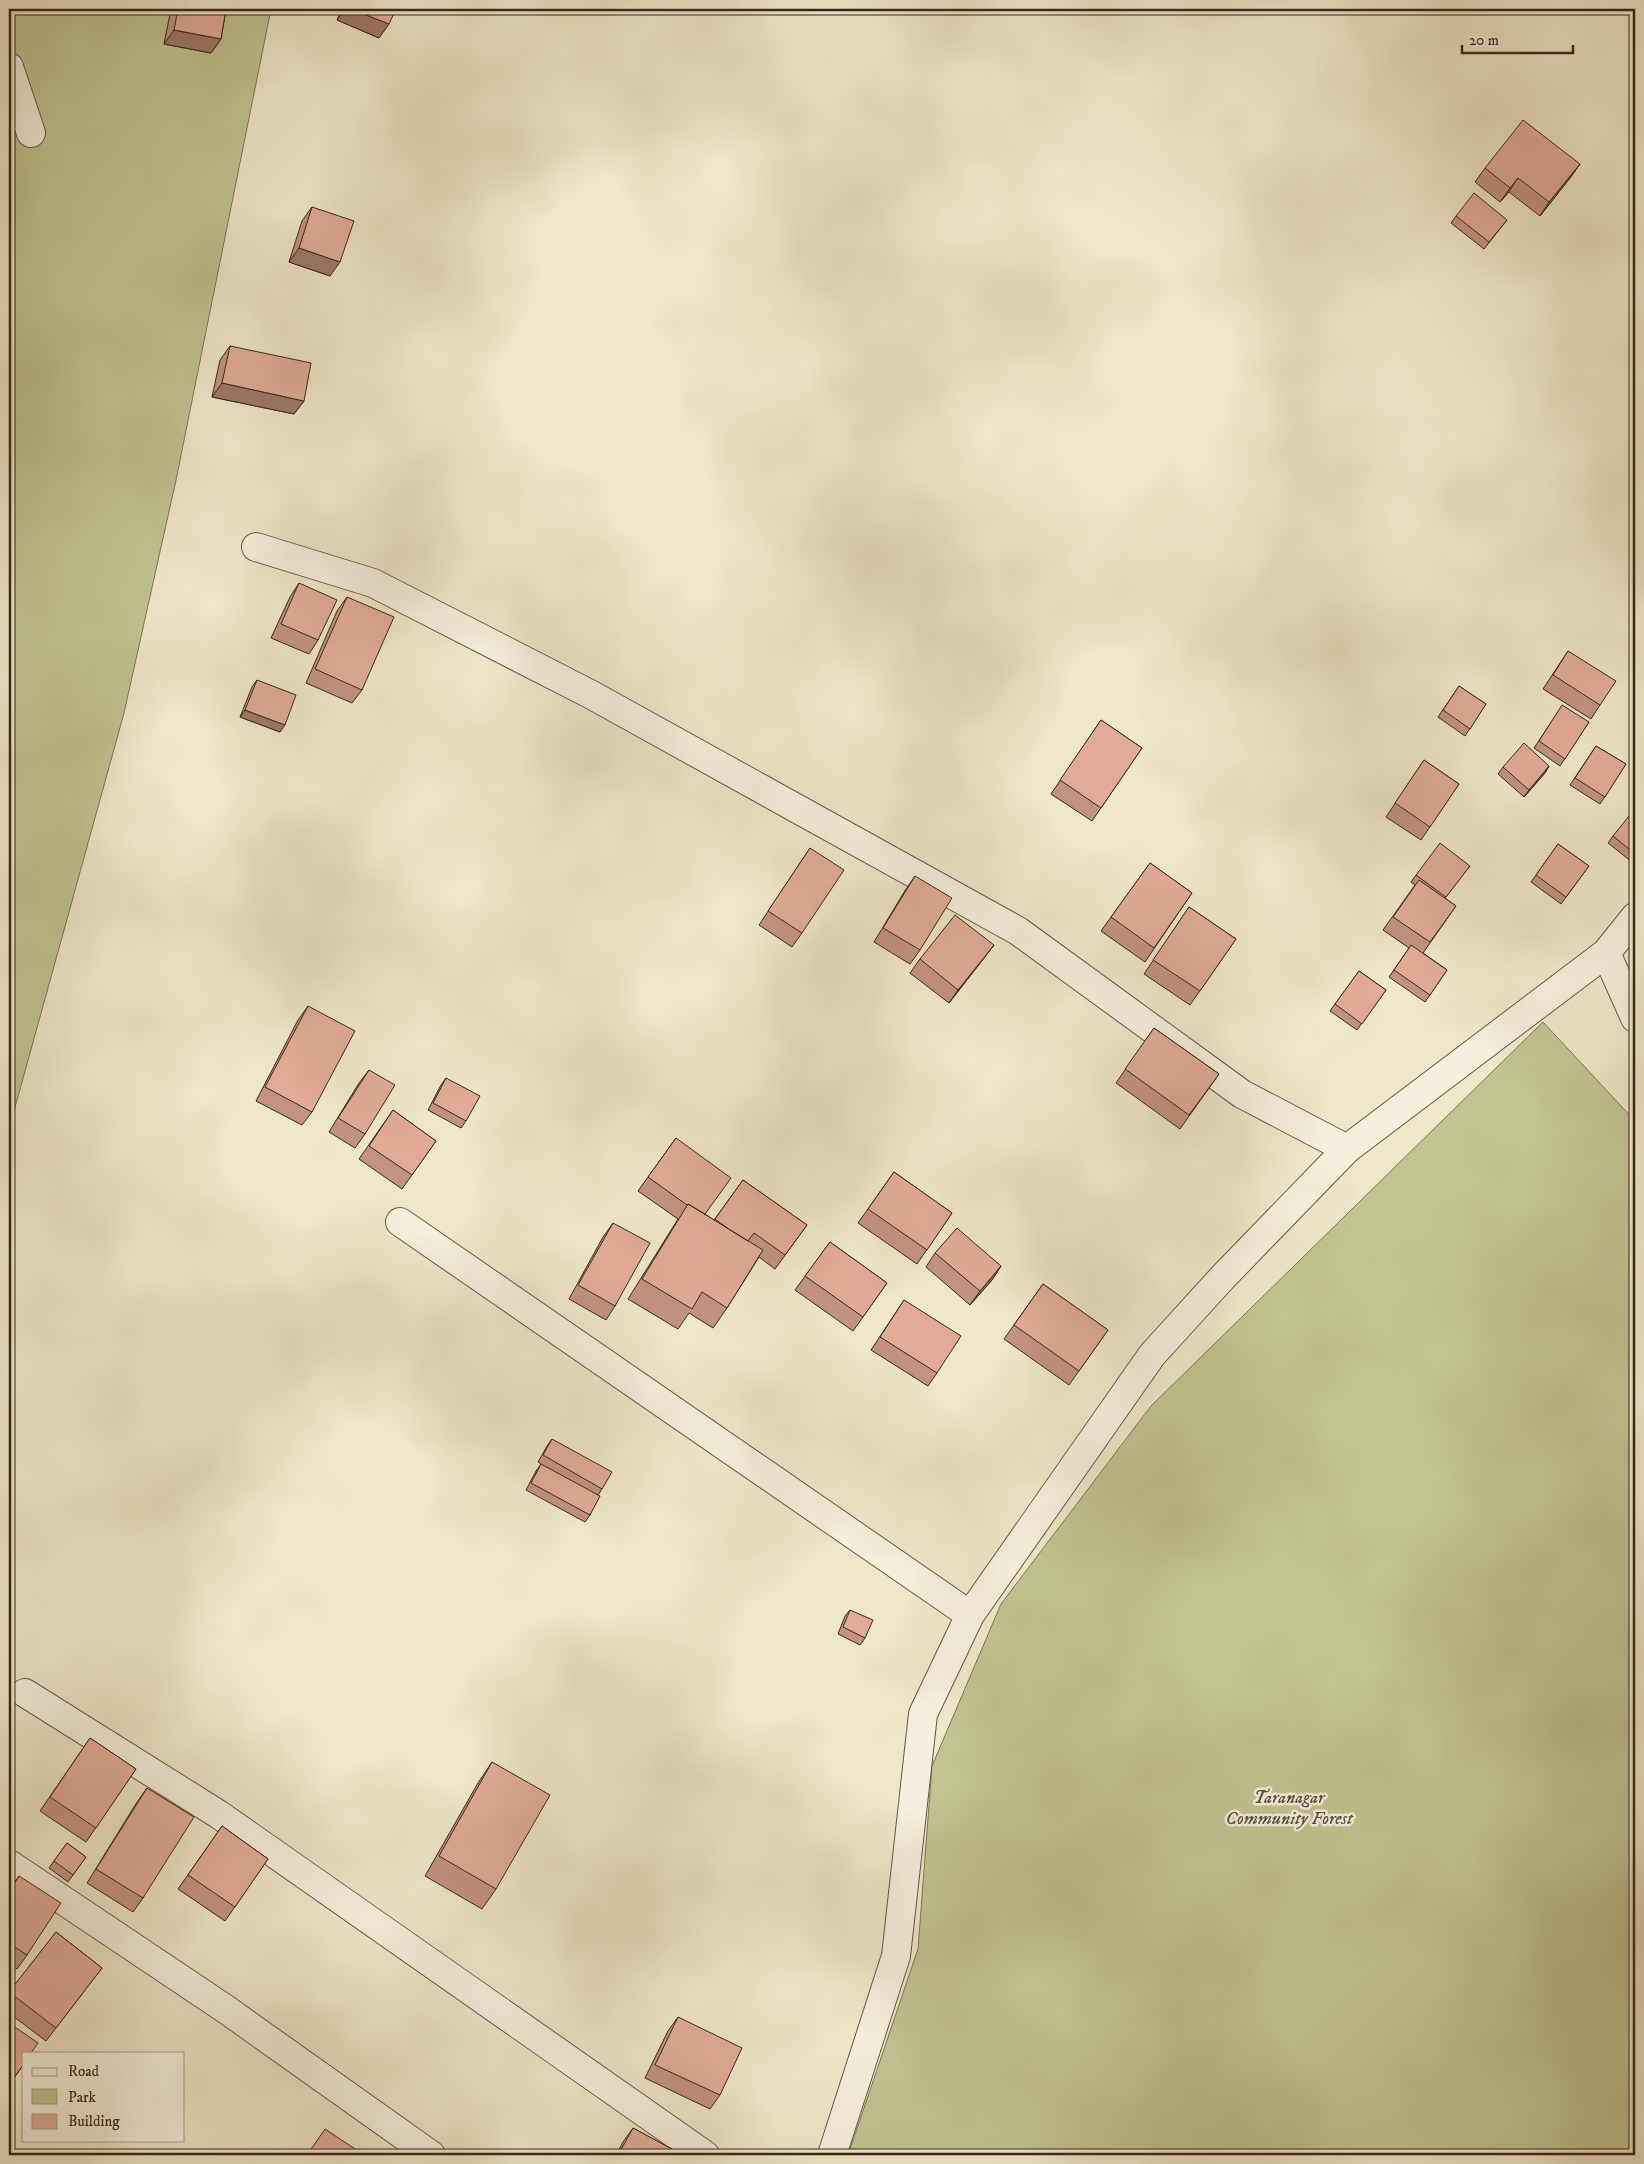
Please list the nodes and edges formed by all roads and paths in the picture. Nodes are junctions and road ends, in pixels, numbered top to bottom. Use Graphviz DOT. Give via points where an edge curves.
graph roads {
  1 [pos="9,67"];
  2 [pos="31,133"];
  3 [pos="256,547"];
  4 [pos="1635,917"];
  5 [pos="1606,953"];
  6 [pos="1635,1018"];
  7 [pos="1347,1149"];
  8 [pos="400,1222"];
  9 [pos="970,1616"];
  10 [pos="25,1693"];
  11 [pos="9,1864"];
  12 [pos="431,2155"];
  13 [pos="705,2155"];
  14 [pos="832,2155"];
  1 -- 2 [label="street"];
  3 -- 7 [label="street" via="372,583 590,694 1018,932 1242,1094"];
  4 -- 5 [label="street"];
  5 -- 6 [label="street"];
  5 -- 7 [label="street"];
  7 -- 9 [label="street" via="1152,1355"];
  8 -- 9 [label="street"];
  9 -- 14 [label="street" via="923,1714 896,1956"];
  10 -- 13 [label="street" via="218,1814"];
  11 -- 12 [label="street" via="224,2008"];
}
